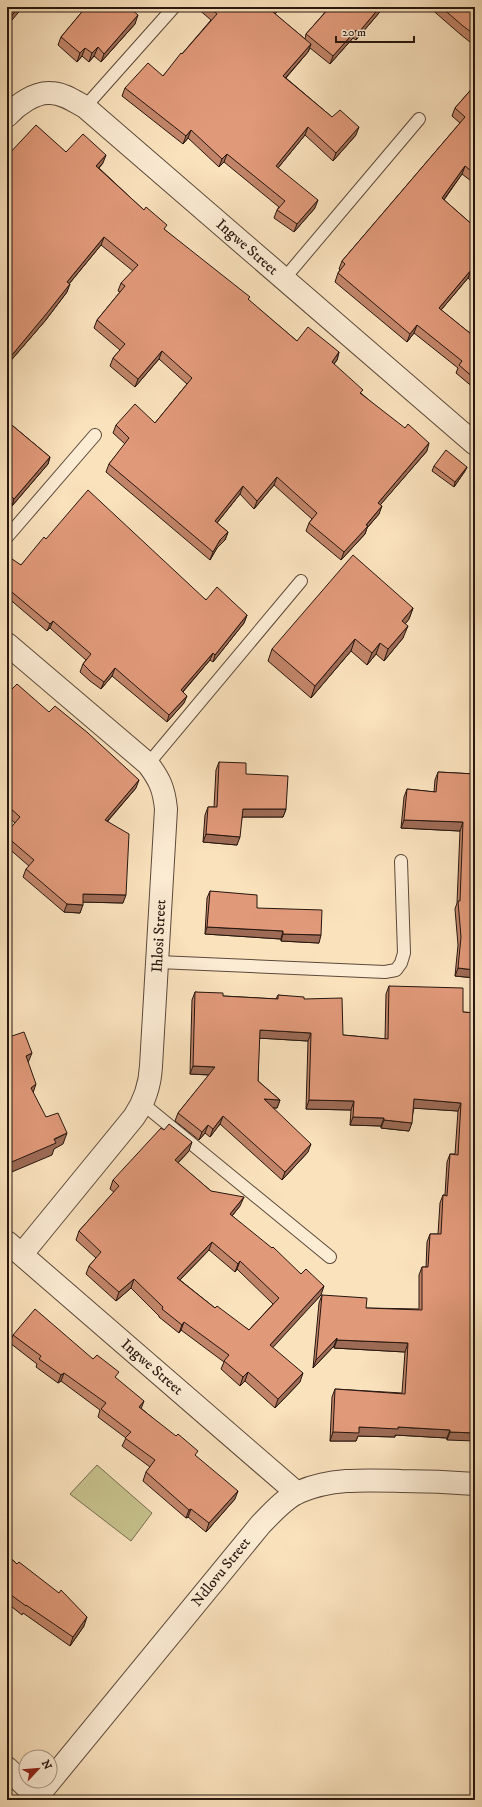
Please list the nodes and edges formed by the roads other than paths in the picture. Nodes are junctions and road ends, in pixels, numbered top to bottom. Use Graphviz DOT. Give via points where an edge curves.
graph roads {
  1 [pos="174,7"];
  2 [pos="85,107"];
  3 [pos="7,116"];
  4 [pos="419,119"];
  5 [pos="284,279"];
  6 [pos="95,434"];
  7 [pos="475,444"];
  8 [pos="7,537"];
  9 [pos="301,581"];
  10 [pos="7,644"];
  11 [pos="148,764"];
  12 [pos="401,861"];
  13 [pos="158,962"];
  14 [pos="143,1104"];
  15 [pos="14,1248"];
  16 [pos="330,1257"];
  17 [pos="475,1484"];
  18 [pos="297,1493"];
  19 [pos="7,1768"];
  20 [pos="39,1798"];
  1 -- 2 [label="lane"];
  2 -- 3 [label="street, Ingwe Street" via="67,97 50,92 33,97 14,108"];
  2 -- 5 [label="street, Ingwe Street"];
  4 -- 5 [label="lane"];
  5 -- 7 [label="street, Ingwe Street"];
  6 -- 8 [label="lane"];
  9 -- 11 [label="lane"];
  10 -- 11 [label="street, Ihlosi Street"];
  11 -- 13 [label="street, Ihlosi Street" via="159,779 166,809"];
  12 -- 13 [label="lane" via="404,953 396,970 385,972"];
  13 -- 14 [label="street, Ihlosi Street" via="150,1080"];
  14 -- 15 [label="street, Ihlosi Street"];
  14 -- 16 [label="lane"];
  15 -- 18 [label="street, Ingwe Street"];
  17 -- 18 [label="street, Ndlovu Street" via="365,1480 318,1485"];
  18 -- 20 [label="street, Ndlovu Street" via="262,1524"];
  19 -- 20 [label="street"];
}
